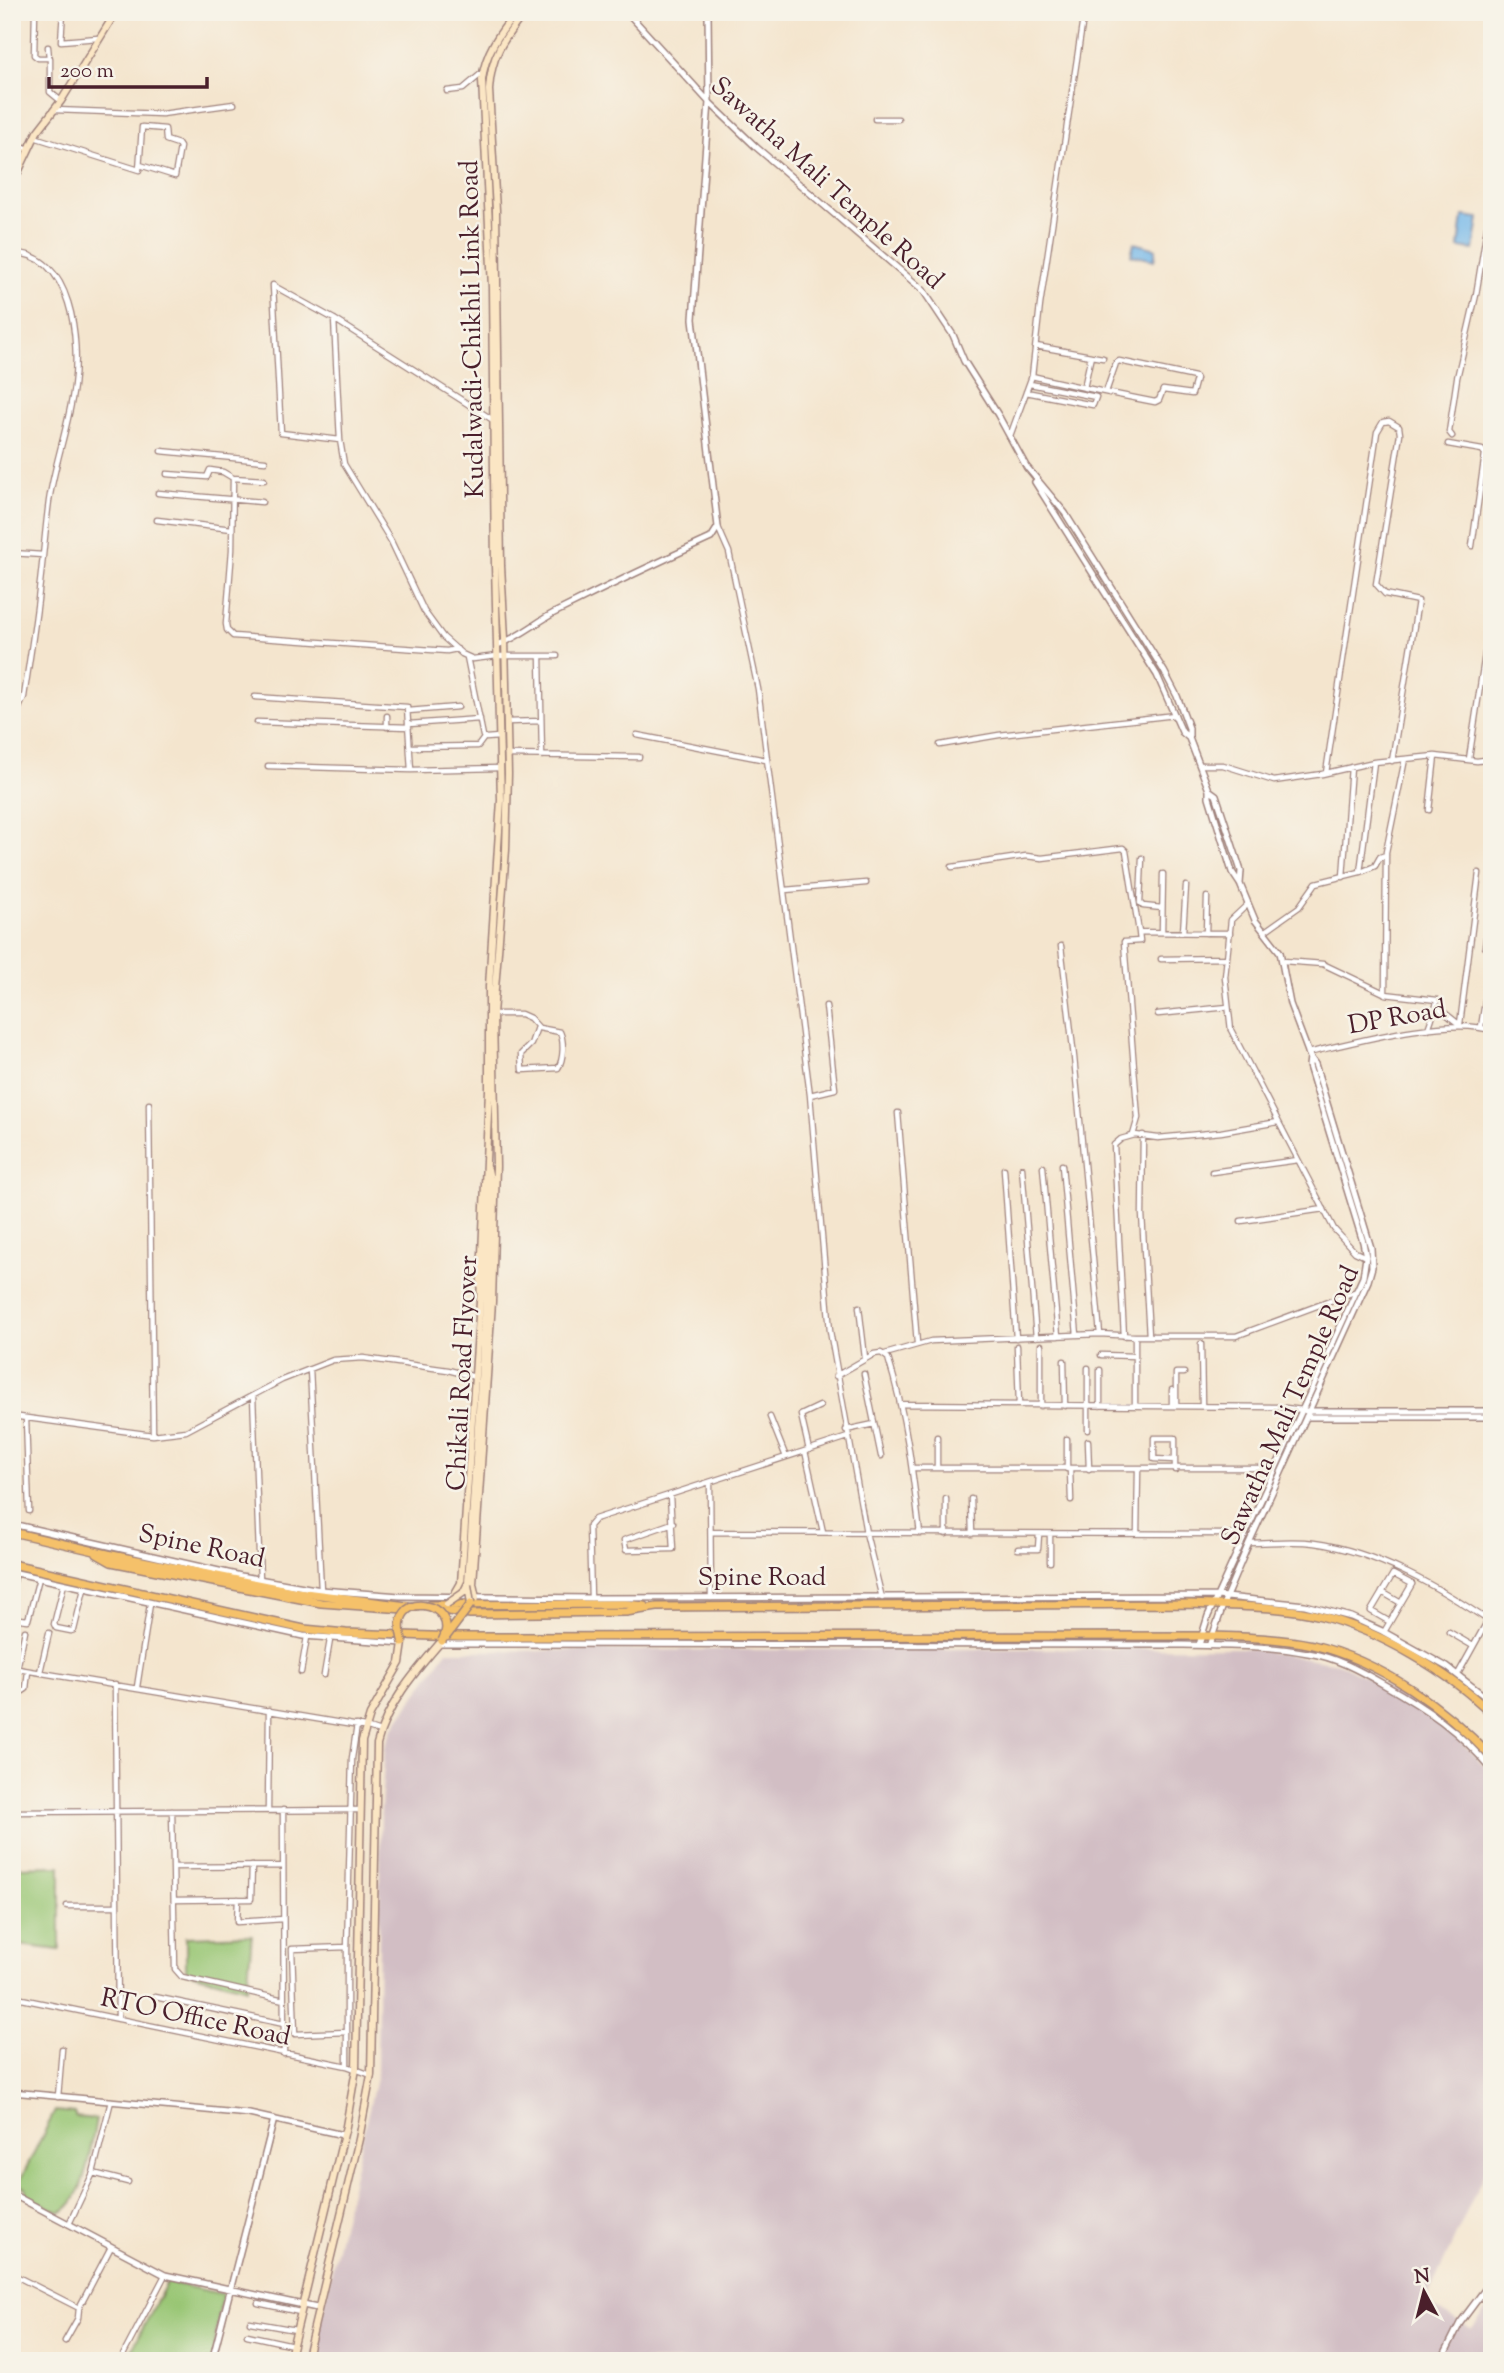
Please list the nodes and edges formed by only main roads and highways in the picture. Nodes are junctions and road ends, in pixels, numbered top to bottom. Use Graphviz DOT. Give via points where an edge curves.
graph roads {
  1 [pos="116,12"];
  2 [pos="517,12"];
  3 [pos="525,12"];
  4 [pos="12,185"];
  5 [pos="493,210"];
  6 [pos="501,656"];
  7 [pos="491,1014"];
  8 [pos="492,1072"];
  9 [pos="487,1165"];
  10 [pos="496,1166"];
  11 [pos="490,1179"];
  12 [pos="12,1532"];
  13 [pos="90,1550"];
  14 [pos="13,1572"];
  15 [pos="468,1583"];
  16 [pos="453,1597"];
  17 [pos="473,1601"];
  18 [pos="447,1604"];
  19 [pos="425,1605"];
  20 [pos="657,1607"];
  21 [pos="409,1609"];
  22 [pos="1233,1637"];
  23 [pos="442,1641"];
  24 [pos="403,1643"];
  25 [pos="1233,1646"];
  26 [pos="1492,1714"];
  27 [pos="1492,1758"];
  28 [pos="289,2361"];
  29 [pos="306,2361"];
  1 -- 4 [label="main road" via="34,137"];
  2 -- 5 [label="main road, Kudalwadi-Chikhli Link Road" via="494,42 483,72"];
  3 -- 5 [label="main road, Kudalwadi-Chikhli Link Road" via="503,39 490,72"];
  5 -- 6 [label="main road, Kudalwadi-Chikhli Link Road" via="505,640"];
  5 -- 6 [label="main road, Kudalwadi-Chikhli Link Road" via="497,645"];
  6 -- 7 [label="main road" via="501,800"];
  6 -- 7 [label="main road" via="508,722 506,850"];
  7 -- 8 [label="main road"];
  8 -- 9 [label="main road"];
  8 -- 10 [label="main road"];
  9 -- 11 [label="main road, Chikali Road Flyover"];
  9 -- 16 [label="main road" via="461,1583"];
  10 -- 11 [label="main road"];
  10 -- 17 [label="main road"];
  11 -- 15 [label="main road, Chikali Road Flyover"];
  12 -- 13 [label="main road, Spine Road"];
  13 -- 20 [label="main road, Spine Road" via="321,1593 470,1614 626,1612"];
  13 -- 21 [label="main road" via="111,1562 321,1603"];
  14 -- 22 [label="main road" via="304,1629 346,1633"];
  15 -- 17 [label="main road, Chikali Road Flyover, bridge"];
  15 -- 18 [label="main road, bridge" via="463,1593"];
  17 -- 18 [label="main road, bridge"];
  17 -- 20 [label="main road"];
  17 -- 23 [label="main road, bridge"];
  18 -- 19 [label="main road, bridge"];
  19 -- 21 [label="main road, bridge"];
  19 -- 23 [label="main road, bridge" via="442,1616"];
  20 -- 26 [label="main road, Spine Road" via="1213,1605 1275,1610 1321,1616 1379,1638 1451,1679"];
  21 -- 24 [label="main road, bridge" via="400,1623"];
  22 -- 25 [label="main road"];
  22 -- 27 [label="main road" via="1313,1646 1365,1665 1427,1699"];
  23 -- 29 [label="main road" via="403,1692 380,1732 375,1756 371,2075"];
  24 -- 28 [label="main road" via="400,1663 365,1727 360,1755 355,1810 356,2069"];
}
